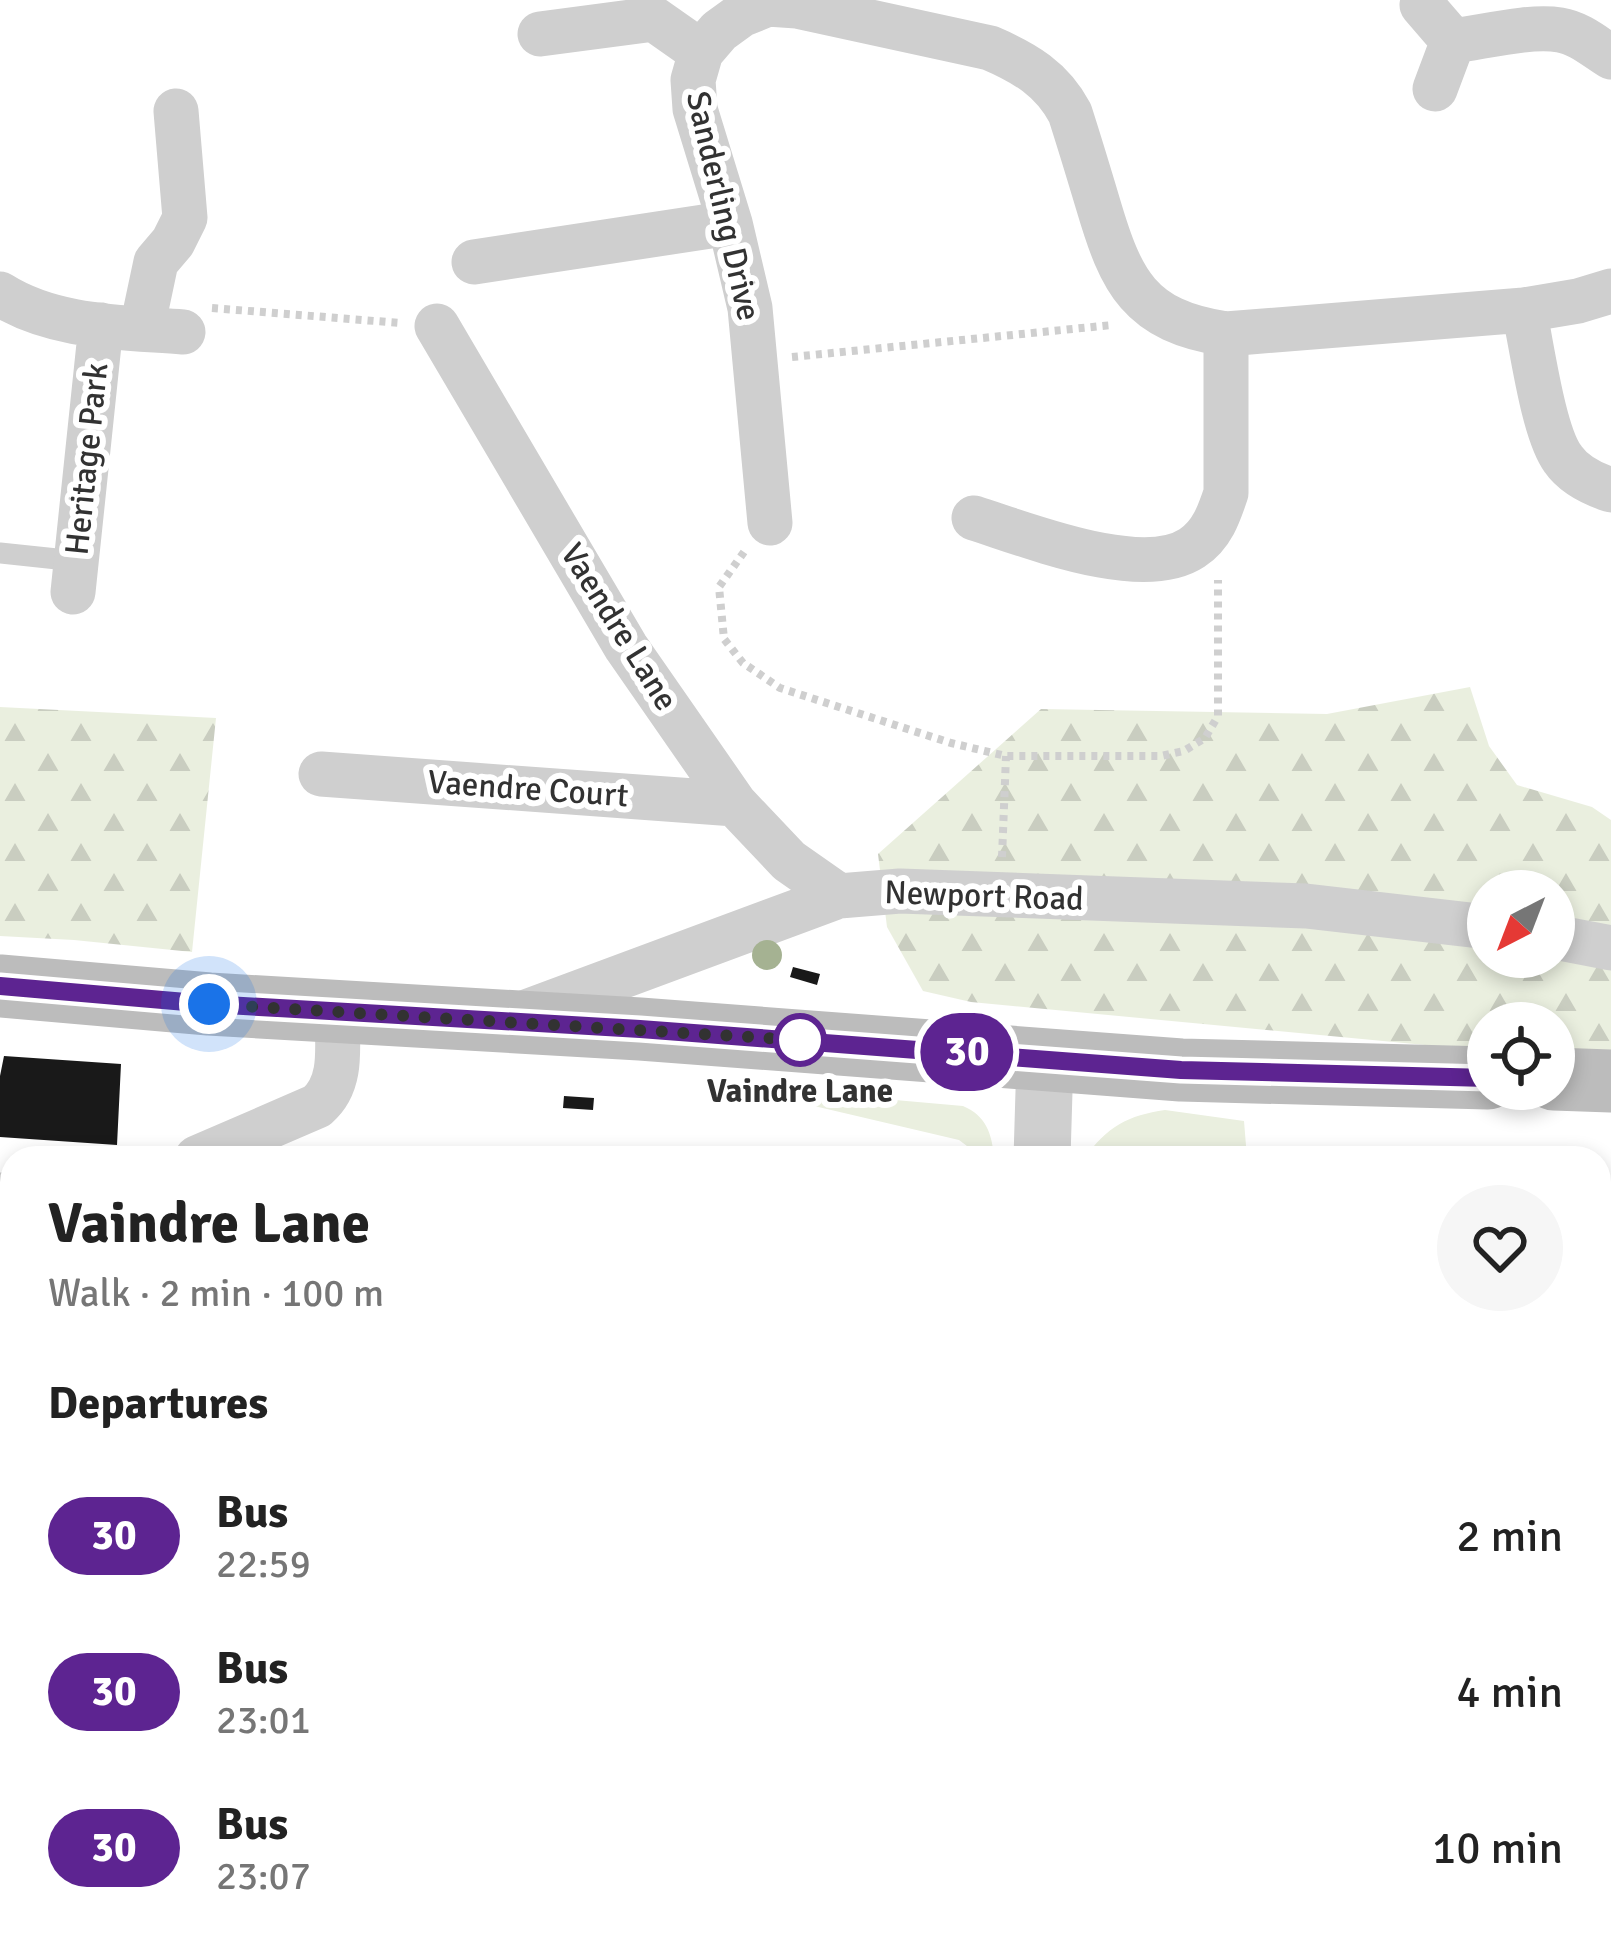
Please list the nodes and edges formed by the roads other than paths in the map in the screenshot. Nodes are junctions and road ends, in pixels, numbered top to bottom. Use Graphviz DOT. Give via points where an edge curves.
graph roads {
  1 [pos="1423,5"];
  2 [pos="1598,32"];
  3 [pos="540,34"];
  4 [pos="1453,41"];
  5 [pos="701,52"];
  6 [pos="1435,88"];
  7 [pos="176,111"];
  8 [pos="730,223"];
  9 [pos="473,262"];
  10 [pos="1611,291"];
  11 [pos="0,294"];
  12 [pos="1524,310"];
  13 [pos="143,322"];
  14 [pos="437,326"];
  15 [pos="1226,334"];
  16 [pos="1611,490"];
  17 [pos="974,518"];
  18 [pos="770,523"];
  19 [pos="0,553"];
  20 [pos="74,577"];
  21 [pos="321,774"];
  22 [pos="735,804"];
  23 [pos="839,896"];
  24 [pos="1467,925"];
  25 [pos="1575,941"];
  26 [pos="1611,947"];
  27 [pos="0,986"];
  28 [pos="337,1012"];
  29 [pos="501,1021"];
  30 [pos="1045,1058"];
  31 [pos="1467,1077"];
  32 [pos="1575,1080"];
  33 [pos="1611,1081"];
  34 [pos="255,1146"];
  35 [pos="1042,1146"];
  1 -- 4 [label="street"];
  2 -- 4 [label="street" via="1542,29"];
  3 -- 5 [label="street" via="654,19"];
  4 -- 6 [label="street"];
  5 -- 8 [label="street, Sanderling Drive" via="695,109"];
  5 -- 15 [label="street, Sanderling Drive" via="741,15 768,4 1017,60 1046,79 1070,113 1113,254 1142,300 1169,319"];
  7 -- 13 [label="street, Heritage Park" via="185,218 156,262"];
  8 -- 9 [label="street"];
  8 -- 18 [label="street, Sanderling Drive" via="750,308"];
  10 -- 12 [label="street"];
  11 -- 13 [label="street, Heritage Park" via="49,317"];
  12 -- 15 [label="street"];
  12 -- 16 [label="street" via="1552,441 1582,478"];
  13 -- 20 [label="street, Heritage Park"];
  14 -- 22 [label="street, Vaendre Lane" via="626,647"];
  15 -- 17 [label="street" via="1226,493 1219,516 1192,548 1140,560"];
  19 -- 20 [label="lane"];
  21 -- 22 [label="street, Vaendre Court"];
  22 -- 23 [label="street, Vaendre Lane" via="788,861"];
  23 -- 24 [label="street, Newport Road" via="899,891 1306,906"];
  23 -- 29 [label="street, Newport Road"];
  25 -- 26 [label="street"];
  27 -- 28 [label="main road, Newport Road"];
  28 -- 29 [label="main road, Newport Road"];
  28 -- 34 [label="street" via="328,1096"];
  29 -- 30 [label="main road, Newport Road"];
  30 -- 31 [label="main road, Newport Road"];
  30 -- 35 [label="street"];
  32 -- 33 [label="main road"];
}
